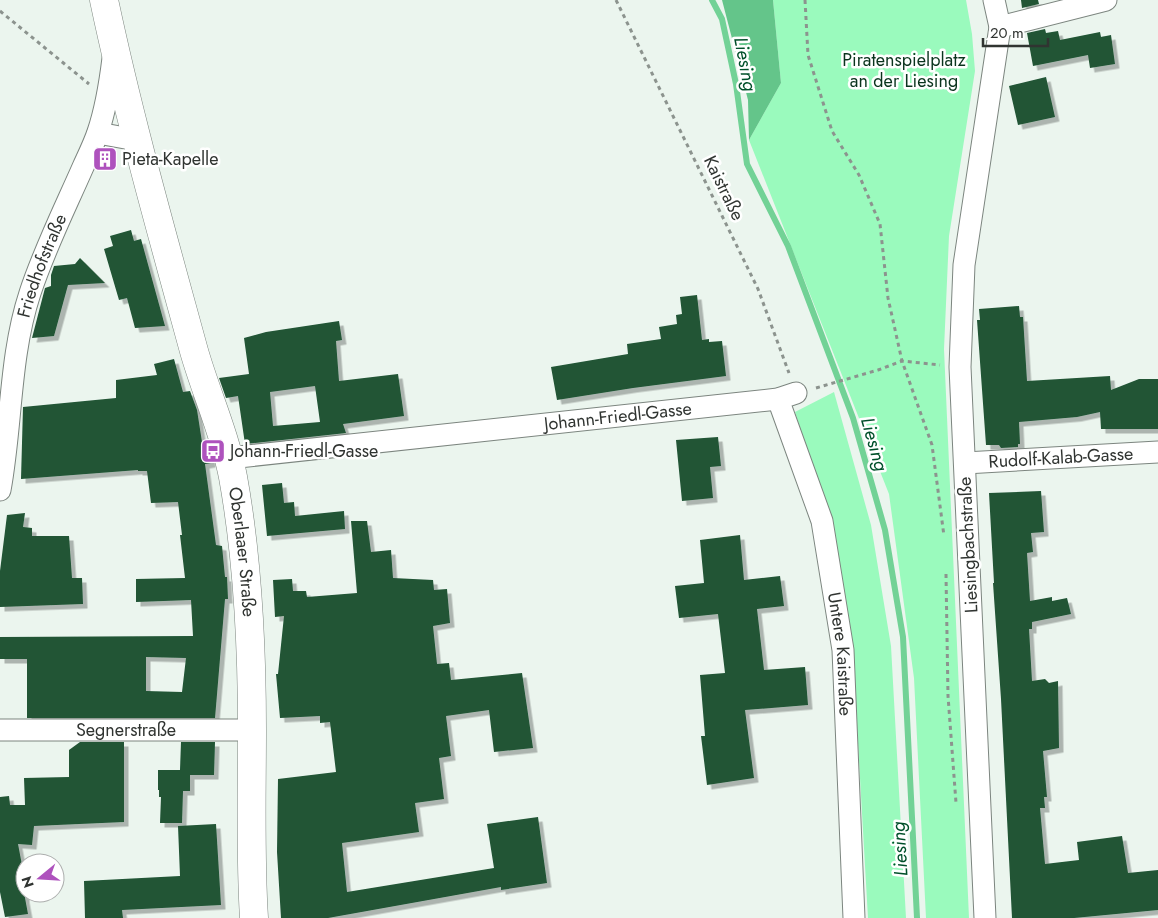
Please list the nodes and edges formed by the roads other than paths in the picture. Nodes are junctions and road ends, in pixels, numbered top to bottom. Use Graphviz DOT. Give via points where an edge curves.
graph roads {
  1 [pos="104,0"];
  2 [pos="994,0"];
  3 [pos="1106,0"];
  4 [pos="1000,27"];
  5 [pos="114,50"];
  6 [pos="98,133"];
  7 [pos="136,140"];
  8 [pos="794,394"];
  9 [pos="1158,452"];
  10 [pos="229,458"];
  11 [pos="965,462"];
  12 [pos="0,490"];
  13 [pos="0,730"];
  14 [pos="252,730"];
  15 [pos="254,918"];
  16 [pos="854,918"];
  17 [pos="985,918"];
  1 -- 5 [label="main road, Oberlaaer Straße"];
  2 -- 4 [label="street"];
  3 -- 4 [label="street"];
  4 -- 11 [label="street, Liesingbachstraße" via="964,265 960,367"];
  5 -- 6 [label="street, Friedhofstraße" via="108,98"];
  5 -- 7 [label="main road, Oberlaaer Straße"];
  6 -- 7 [label="street"];
  6 -- 12 [label="street, Friedhofstraße" via="30,293 14,370"];
  7 -- 10 [label="main road, Oberlaaer Straße" via="200,371"];
  8 -- 10 [label="street, Johann-Friedl-Gasse"];
  8 -- 16 [label="street, Untere Kaistraße" via="822,521 843,650"];
  9 -- 11 [label="street, Rudolf-Kalab-Gasse"];
  10 -- 14 [label="main road, Oberlaaer Straße" via="247,583"];
  11 -- 17 [label="street, Liesingbachstraße"];
  13 -- 14 [label="street, Segnerstraße"];
  14 -- 15 [label="main road, Oberlaaer Straße" via="250,836"];
}
